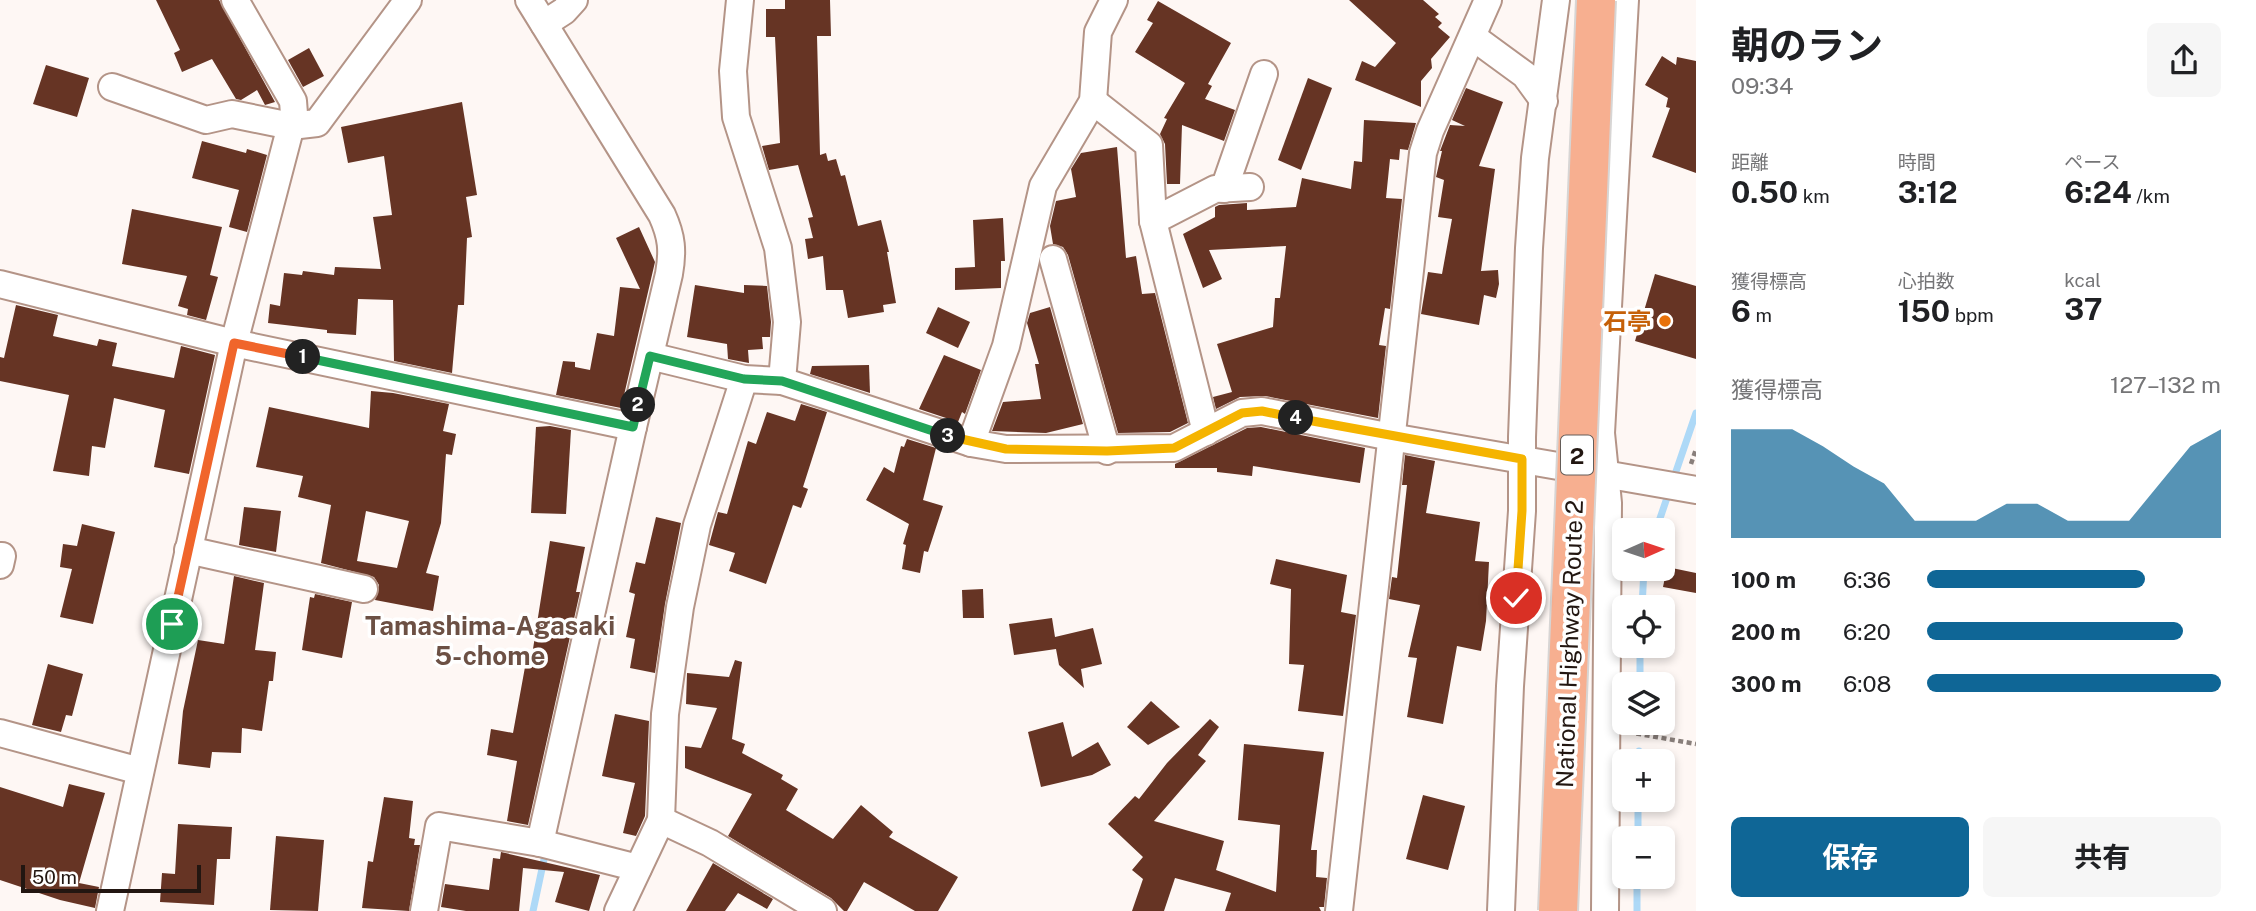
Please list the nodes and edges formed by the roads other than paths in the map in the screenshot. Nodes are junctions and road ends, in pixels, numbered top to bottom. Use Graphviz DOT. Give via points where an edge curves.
graph roads {
  1 [pos="235,0"];
  2 [pos="408,0"];
  3 [pos="529,0"];
  4 [pos="740,0"];
  5 [pos="1114,0"];
  6 [pos="1556,0"];
  7 [pos="1596,0"];
  8 [pos="1625,0"];
  9 [pos="1485,3"];
  10 [pos="556,15"];
  11 [pos="1473,37"];
  12 [pos="1264,74"];
  13 [pos="112,87"];
  14 [pos="1544,101"];
  15 [pos="1093,102"];
  16 [pos="291,126"];
  17 [pos="1250,187"];
  18 [pos="1224,189"];
  19 [pos="1153,222"];
  20 [pos="1054,259"];
  21 [pos="0,284"];
  22 [pos="234,343"];
  23 [pos="657,358"];
  24 [pos="744,379"];
  25 [pos="782,381"];
  26 [pos="633,427"];
  27 [pos="1206,432"];
  28 [pos="1391,437"];
  29 [pos="971,443"];
  30 [pos="1107,451"];
  31 [pos="1522,459"];
  32 [pos="1605,476"];
  33 [pos="1681,487"];
  34 [pos="188,550"];
  35 [pos="363,589"];
  36 [pos="0,733"];
  37 [pos="140,771"];
  38 [pos="661,820"];
  39 [pos="540,843"];
  40 [pos="638,868"];
  41 [pos="110,911"];
  42 [pos="424,911"];
  43 [pos="618,911"];
  44 [pos="823,911"];
  45 [pos="1339,911"];
  46 [pos="1501,911"];
  47 [pos="1558,911"];
  48 [pos="1605,911"];
  1 -- 16 [label="street" via="293,101"];
  2 -- 16 [label="street" via="317,123"];
  3 -- 10 [label="street"];
  4 -- 25 [label="street" via="733,71 736,117 778,248 787,322"];
  5 -- 15 [label="street" via="1098,32"];
  6 -- 14 [label="street"];
  7 -- 47 [label="highway, National Highway Route 2 / 2, bridge"];
  8 -- 32 [label="street" via="1601,433"];
  9 -- 11 [label="street"];
  10 -- 23 [label="street" via="671,234 673,251"];
  11 -- 14 [label="street" via="1525,75"];
  11 -- 28 [label="street" via="1423,153"];
  12 -- 18 [label="street"];
  13 -- 16 [label="street" via="206,120 232,114"];
  14 -- 31 [label="street" via="1529,248"];
  15 -- 19 [label="street" via="1149,145"];
  15 -- 29 [label="street" via="1043,186 1006,346"];
  16 -- 22 [label="street"];
  17 -- 18 [label="street"];
  18 -- 19 [label="street" via="1215,189"];
  19 -- 27 [label="street"];
  20 -- 30 [label="street"];
  21 -- 22 [label="street"];
  22 -- 26 [label="street"];
  22 -- 34 [label="street"];
  23 -- 24 [label="street"];
  23 -- 26 [label="street"];
  24 -- 25 [label="street"];
  24 -- 38 [label="street" via="697,525 680,607 665,714"];
  25 -- 29 [label="street"];
  26 -- 39 [label="street"];
  27 -- 28 [label="street" via="1242,413 1262,411"];
  27 -- 30 [label="street" via="1174,448"];
  28 -- 31 [label="street"];
  28 -- 45 [label="street"];
  29 -- 30 [label="street" via="1006,449"];
  31 -- 32 [label="street"];
  31 -- 46 [label="street"];
  32 -- 33 [label="street"];
  32 -- 48 [label="street"];
  34 -- 35 [label="street"];
  34 -- 37 [label="street"];
  36 -- 37 [label="street"];
  37 -- 41 [label="street"];
  38 -- 40 [label="street"];
  38 -- 44 [label="street" via="710,843"];
  39 -- 40 [label="street"];
  39 -- 42 [label="street" via="439,826"];
  40 -- 43 [label="street"];
}
